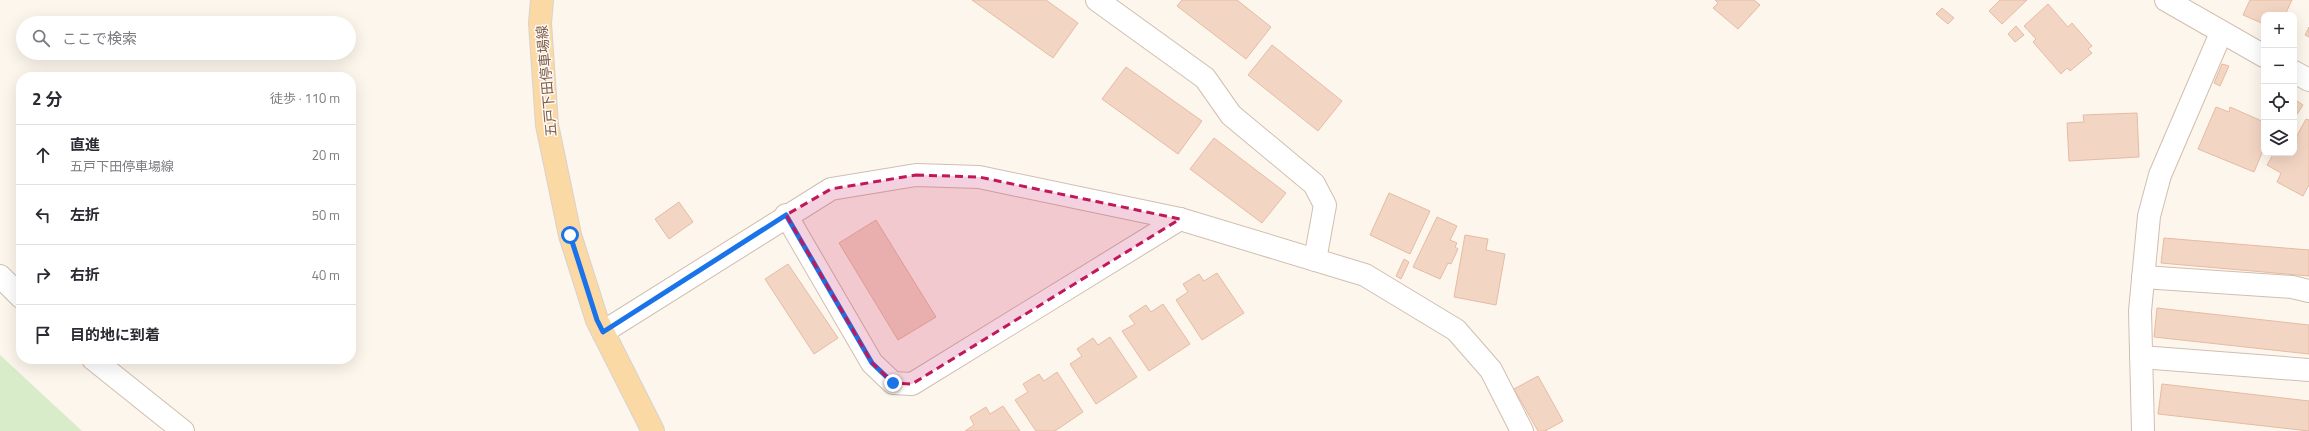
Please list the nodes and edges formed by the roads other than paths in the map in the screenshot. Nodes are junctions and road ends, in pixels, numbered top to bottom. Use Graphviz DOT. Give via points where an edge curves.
graph roads {
  1 [pos="542,0"];
  2 [pos="1097,0"];
  3 [pos="2166,0"];
  4 [pos="2221,33"];
  5 [pos="2261,54"];
  6 [pos="2297,74"];
  7 [pos="2309,80"];
  8 [pos="786,215"];
  9 [pos="1180,219"];
  10 [pos="1315,260"];
  11 [pos="0,276"];
  12 [pos="2143,276"];
  13 [pos="2309,291"];
  14 [pos="16,292"];
  15 [pos="603,332"];
  16 [pos="2141,357"];
  17 [pos="99,364"];
  18 [pos="2309,370"];
  19 [pos="183,431"];
  20 [pos="652,431"];
  21 [pos="1522,431"];
  22 [pos="2143,431"];
  1 -- 15 [label="main road, 五戸下田停車場線" via="540,23 547,126 570,235"];
  2 -- 10 [label="street" via="1205,78 1231,115 1314,184 1325,205"];
  3 -- 4 [label="street"];
  4 -- 5 [label="street"];
  4 -- 12 [label="street" via="2160,175 2149,216"];
  6 -- 7 [label="street"];
  8 -- 9 [label="street" via="831,189 916,175 978,177"];
  8 -- 9 [label="street" via="872,363 893,383 912,384"];
  8 -- 15 [label="street"];
  9 -- 10 [label="street"];
  10 -- 21 [label="street" via="1365,275 1456,330 1491,370"];
  11 -- 14 [label="street"];
  12 -- 13 [label="street" via="2292,287"];
  12 -- 16 [label="street" via="2140,311"];
  15 -- 20 [label="main road, 五戸下田停車場線"];
  16 -- 18 [label="street"];
  16 -- 22 [label="street"];
  17 -- 19 [label="street"];
}
